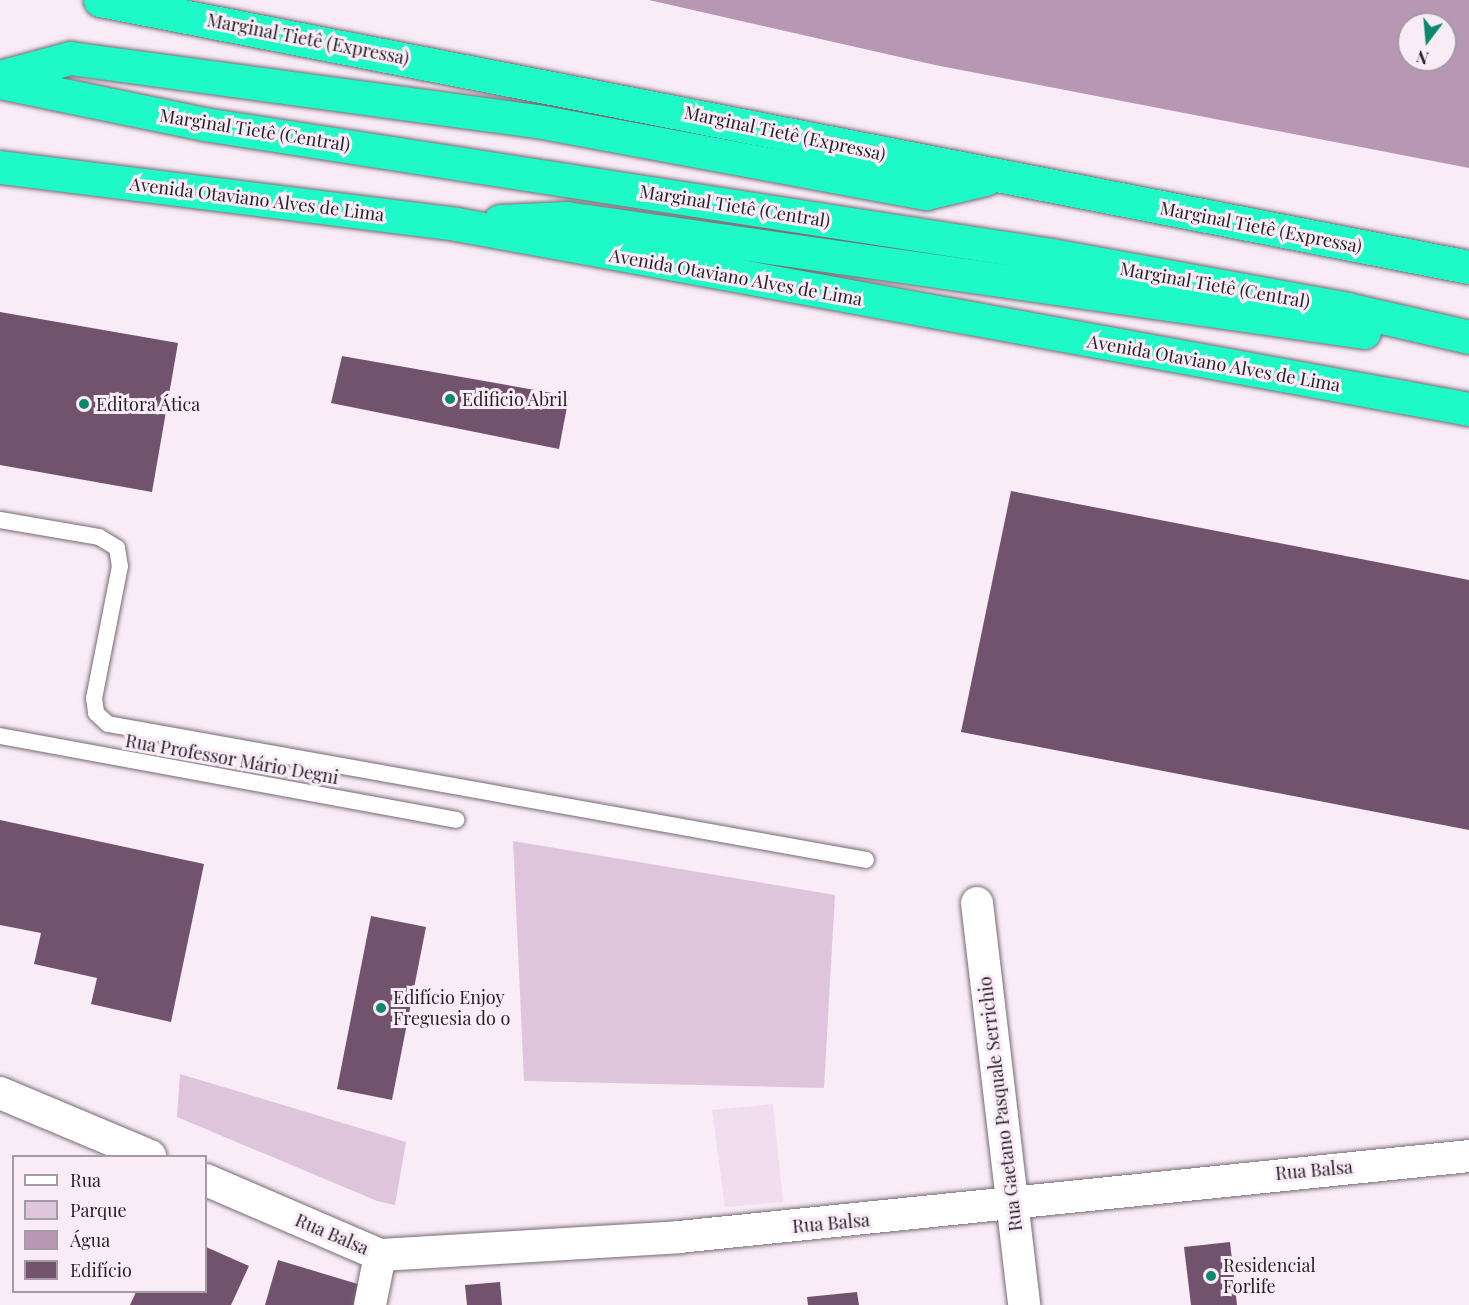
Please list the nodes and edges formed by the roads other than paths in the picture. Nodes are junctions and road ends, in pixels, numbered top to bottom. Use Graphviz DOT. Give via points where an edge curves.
graph roads {
  1 [pos="100,0"];
  2 [pos="0,77"];
  3 [pos="0,82"];
  4 [pos="0,167"];
  5 [pos="997,177"];
  6 [pos="456,224"];
  7 [pos="1469,267"];
  8 [pos="1469,339"];
  9 [pos="1469,409"];
  10 [pos="0,520"];
  11 [pos="0,736"];
  12 [pos="456,820"];
  13 [pos="866,860"];
  14 [pos="977,903"];
  15 [pos="0,1093"];
  16 [pos="148,1155"];
  17 [pos="1469,1156"];
  18 [pos="207,1180"];
  19 [pos="1013,1206"];
  20 [pos="380,1255"];
  21 [pos="370,1305"];
  22 [pos="1024,1305"];
  1 -- 5 [label="highway, Marginal Tietê (Expressa)" via="574,89"];
  2 -- 5 [label="highway" via="70,58 537,121 926,193"];
  3 -- 8 [label="highway, Marginal Tietê (Central)" via="204,124 1051,255 1347,309"];
  4 -- 6 [label="highway, Avenida Otaviano Alves de Lima"];
  5 -- 7 [label="highway, Marginal Tietê (Expressa)"];
  6 -- 8 [label="highway" via="566,218 1332,329"];
  6 -- 9 [label="highway, Avenida Otaviano Alves de Lima"];
  10 -- 13 [label="lane" via="99,537 117,548 120,566 94,698 96,713 108,724"];
  11 -- 12 [label="lane, Rua Professor Mário Degni"];
  14 -- 19 [label="street, Rua Gaetano Pasquale Serrichio"];
  15 -- 16 [label="street"];
  17 -- 19 [label="street, Rua Balsa"];
  18 -- 20 [label="street, Rua Balsa"];
  19 -- 20 [label="street, Rua Balsa" via="679,1237"];
  19 -- 22 [label="street, Rua Gaetano Pasquale Serrichio"];
  20 -- 21 [label="street"];
}
